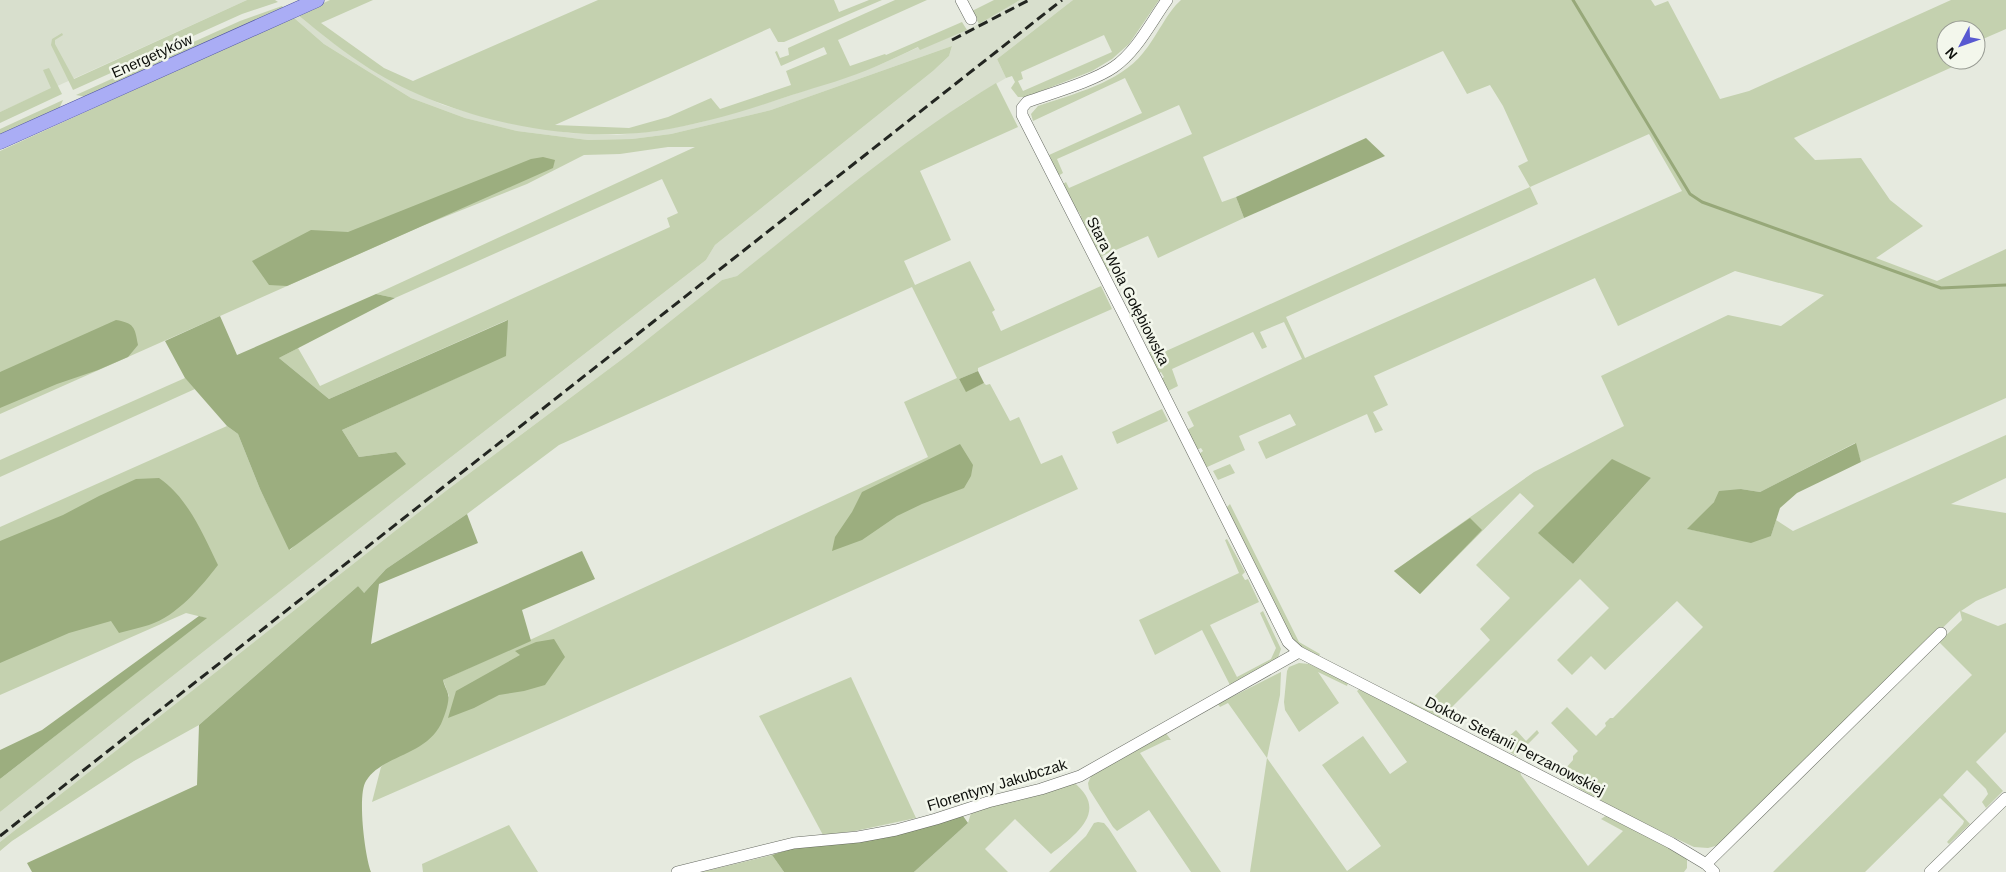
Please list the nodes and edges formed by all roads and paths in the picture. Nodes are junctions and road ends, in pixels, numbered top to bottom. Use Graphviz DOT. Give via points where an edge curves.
graph roads {
  1 [pos="318,0"];
  2 [pos="961,0"];
  3 [pos="1167,0"];
  4 [pos="971,19"];
  5 [pos="0,142"];
  6 [pos="1941,633"];
  7 [pos="1299,652"];
  8 [pos="2006,798"];
  9 [pos="1710,868"];
  10 [pos="677,872"];
  11 [pos="1930,872"];
  1 -- 5 [label="main road, Energetyków"];
  2 -- 4 [label="street"];
  3 -- 7 [label="street, Stara Wola Gołębiowska" via="1130,53 1115,66 1027,102 1022,108 1022,115 1281,630"];
  6 -- 9 [label="street"];
  7 -- 9 [label="street, Doktor Stefanii Perzanowskiej" via="1663,839"];
  7 -- 10 [label="street, Florentyny Jakubczak" via="1080,776 1041,790 988,802 896,830 794,843"];
  8 -- 11 [label="street"];
}
